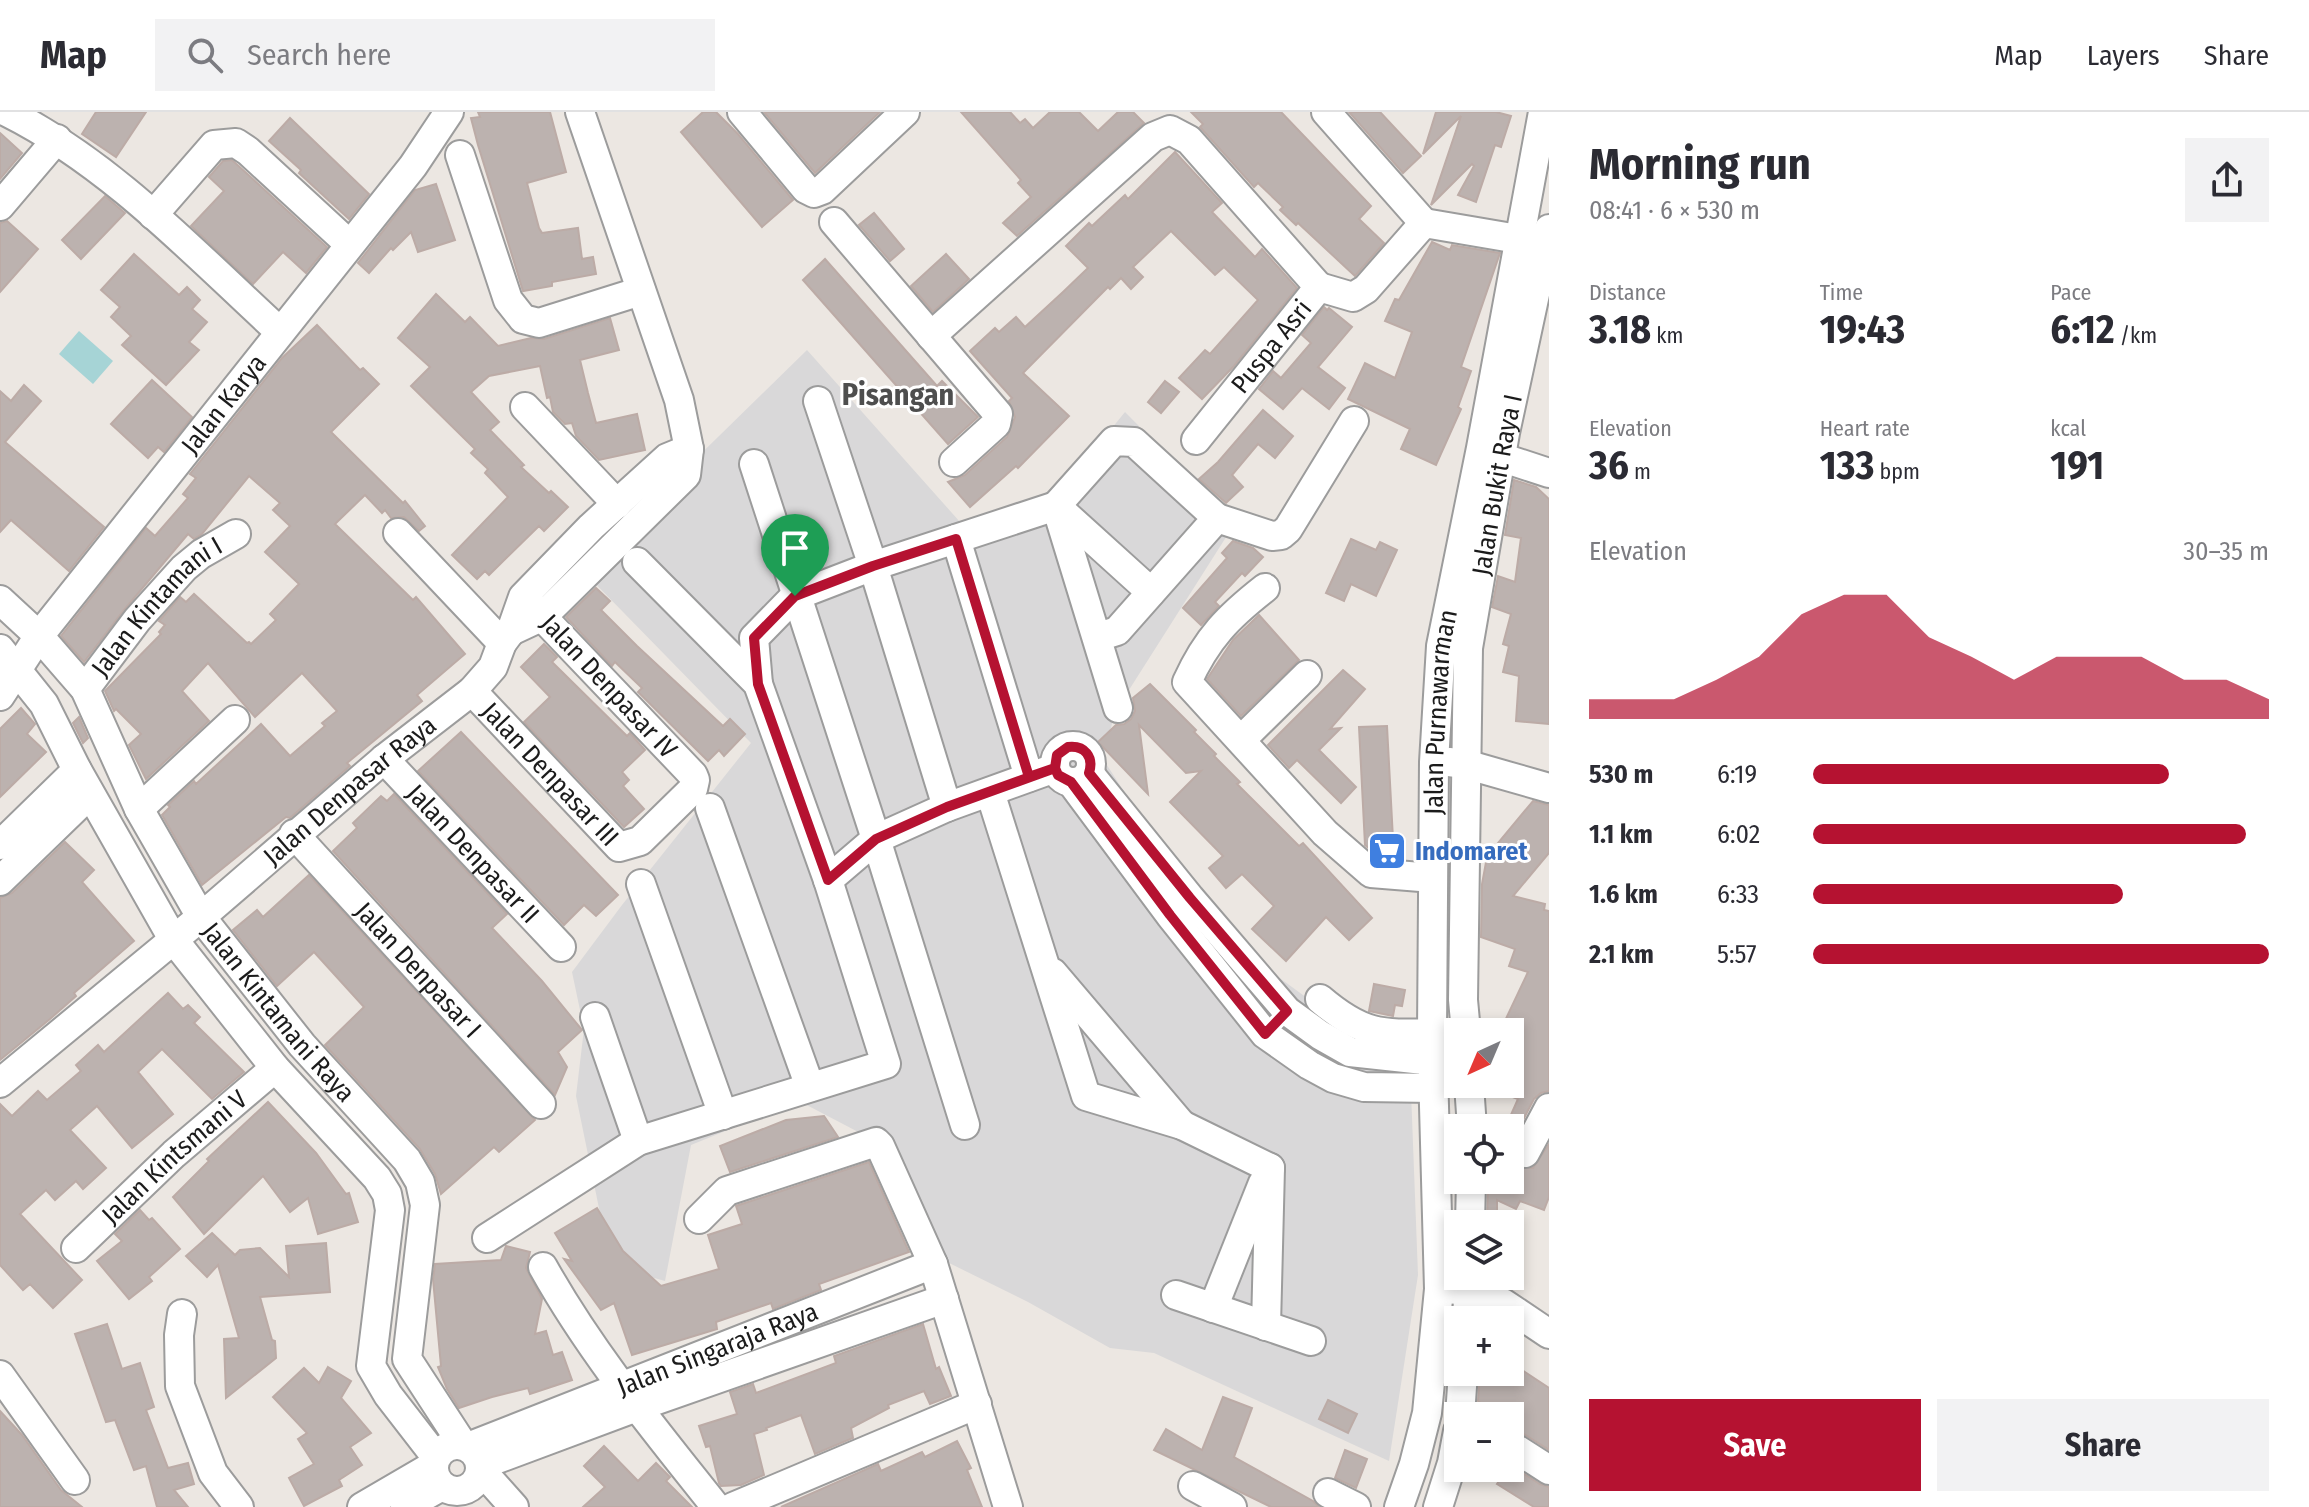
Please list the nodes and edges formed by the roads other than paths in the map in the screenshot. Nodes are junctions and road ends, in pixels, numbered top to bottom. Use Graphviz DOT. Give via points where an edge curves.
graph roads {
  1 [pos="7,112"];
  2 [pos="449,112"];
  3 [pos="580,112"];
  4 [pos="742,112"];
  5 [pos="905,112"];
  6 [pos="1326,112"];
  7 [pos="1543,112"];
  8 [pos="57,139"];
  9 [pos="460,155"];
  10 [pos="1544,164"];
  11 [pos="0,206"];
  12 [pos="153,215"];
  13 [pos="834,222"];
  14 [pos="1424,223"];
  15 [pos="1549,229"];
  16 [pos="1518,239"];
  17 [pos="349,244"];
  18 [pos="1319,287"];
  19 [pos="641,291"];
  20 [pos="279,331"];
  21 [pos="931,336"];
  22 [pos="818,401"];
  23 [pos="525,407"];
  24 [pos="1354,421"];
  25 [pos="1496,436"];
  26 [pos="1196,440"];
  27 [pos="689,449"];
  28 [pos="954,462"];
  29 [pos="754,464"];
  30 [pos="1549,473"];
  31 [pos="617,504"];
  32 [pos="1056,506"];
  33 [pos="1217,518"];
  34 [pos="398,533"];
  35 [pos="236,534"];
  36 [pos="956,539"];
  37 [pos="637,562"];
  38 [pos="873,566"];
  39 [pos="1265,588"];
  40 [pos="1151,592"];
  41 [pos="795,596"];
  42 [pos="0,600"];
  43 [pos="533,606"];
  44 [pos="39,636"];
  45 [pos="506,637"];
  46 [pos="712,637"];
  47 [pos="1098,637"];
  48 [pos="754,638"];
  49 [pos="8,658"];
  50 [pos="1307,675"];
  51 [pos="758,684"];
  52 [pos="85,689"];
  53 [pos="472,691"];
  54 [pos="0,696"];
  55 [pos="1118,708"];
  56 [pos="235,720"];
  57 [pos="1241,740"];
  58 [pos="384,759"];
  59 [pos="1449,762"];
  60 [pos="693,775"];
  61 [pos="1061,775"];
  62 [pos="84,782"];
  63 [pos="1549,788"];
  64 [pos="990,792"];
  65 [pos="947,807"];
  66 [pos="710,808"];
  67 [pos="139,809"];
  68 [pos="294,834"];
  69 [pos="876,839"];
  70 [pos="0,845"];
  71 [pos="1433,878"];
  72 [pos="828,880"];
  73 [pos="0,881"];
  74 [pos="641,884"];
  75 [pos="1180,907"];
  76 [pos="201,917"];
  77 [pos="173,939"];
  78 [pos="561,947"];
  79 [pos="1046,965"];
  80 [pos="1320,999"];
  81 [pos="1287,1011"];
  82 [pos="595,1017"];
  83 [pos="1465,1018"];
  84 [pos="1265,1034"];
  85 [pos="275,1068"];
  86 [pos="0,1083"];
  87 [pos="810,1087"];
  88 [pos="1449,1099"];
  89 [pos="541,1104"];
  90 [pos="1549,1108"];
  91 [pos="723,1115"];
  92 [pos="965,1125"];
  93 [pos="1182,1125"];
  94 [pos="638,1141"];
  95 [pos="1528,1154"];
  96 [pos="1270,1168"];
  97 [pos="425,1205"];
  98 [pos="390,1210"];
  99 [pos="699,1219"];
  100 [pos="487,1238"];
  101 [pos="76,1248"];
  102 [pos="933,1264"];
  103 [pos="543,1267"];
  104 [pos="1439,1289"];
  105 [pos="1176,1295"];
  106 [pos="1469,1296"];
  107 [pos="944,1299"];
  108 [pos="1213,1308"];
  109 [pos="182,1314"];
  110 [pos="801,1316"];
  111 [pos="1266,1326"];
  112 [pos="1549,1334"];
  113 [pos="1311,1341"];
  114 [pos="811,1346"];
  115 [pos="0,1375"];
  116 [pos="629,1397"];
  117 [pos="1448,1402"];
  118 [pos="977,1404"];
  119 [pos="1444,1425"];
  120 [pos="1524,1454"];
  121 [pos="473,1457"];
  122 [pos="1549,1470"];
  123 [pos="75,1480"];
  124 [pos="447,1481"];
  125 [pos="1446,1482"];
  126 [pos="1193,1486"];
  127 [pos="1328,1493"];
  128 [pos="239,1507"];
  129 [pos="362,1507"];
  130 [pos="405,1507"];
  131 [pos="514,1507"];
  132 [pos="716,1507"];
  133 [pos="733,1507"];
  134 [pos="1008,1507"];
  135 [pos="1232,1507"];
  136 [pos="1356,1507"];
  137 [pos="1399,1507"];
  138 [pos="1438,1507"];
  1 -- 8 [label="street"];
  2 -- 17 [label="street, Jalan Karya"];
  3 -- 19 [label="street"];
  4 -- 5 [label="street" via="814,193"];
  6 -- 14 [label="street"];
  7 -- 10 [label="street, Jalan Purnawarman"];
  8 -- 11 [label="street"];
  8 -- 12 [label="street"];
  9 -- 19 [label="street" via="508,300 523,319 539,323"];
  10 -- 16 [label="street, Jalan Purnawarman"];
  12 -- 17 [label="street" via="214,145 236,143"];
  12 -- 20 [label="street"];
  13 -- 21 [label="street"];
  14 -- 16 [label="street"];
  14 -- 18 [label="street, Puspa Asri" via="1353,297"];
  15 -- 25 [label="street, Jalan Bukit Raya I"];
  16 -- 25 [label="street, Jalan Purnawarman"];
  17 -- 20 [label="street, Jalan Karya"];
  18 -- 21 [label="street" via="1189,140 1170,130 1153,137"];
  18 -- 26 [label="street, Puspa Asri"];
  19 -- 27 [label="street" via="679,400"];
  20 -- 44 [label="street, Jalan Karya"];
  21 -- 28 [label="street" via="998,414 996,424"];
  22 -- 38 [label="street"];
  23 -- 31 [label="street"];
  24 -- 33 [label="street" via="1281,535"];
  25 -- 30 [label="street"];
  25 -- 59 [label="street, Jalan Purnawarman" via="1441,646"];
  27 -- 31 [label="street" via="667,458"];
  27 -- 43 [label="street" via="686,475"];
  29 -- 41 [label="street"];
  31 -- 43 [label="street"];
  32 -- 33 [label="street" via="1114,441 1124,440 1134,442"];
  32 -- 36 [label="street"];
  32 -- 40 [label="street"];
  32 -- 47 [label="street"];
  33 -- 40 [label="street"];
  34 -- 45 [label="street"];
  35 -- 52 [label="street, Jalan Kintamani I" via="184,568"];
  36 -- 38 [label="street"];
  36 -- 61 [label="street"];
  37 -- 46 [label="street"];
  38 -- 41 [label="street"];
  38 -- 65 [label="street"];
  39 -- 57 [label="street" via="1223,624 1201,651 1187,682"];
  40 -- 47 [label="street" via="1117,631"];
  41 -- 48 [label="street"];
  41 -- 69 [label="street"];
  42 -- 44 [label="street, Jalan Kintamani Raya"];
  43 -- 45 [label="street"];
  43 -- 60 [label="street, Jalan Denpasar IV"];
  44 -- 49 [label="street, Jalan Karya"];
  44 -- 52 [label="street, Jalan Kintamani Raya"];
  45 -- 53 [label="street, Jalan Denpasar Raya" via="493,667"];
  46 -- 48 [label="street"];
  46 -- 51 [label="street"];
  47 -- 55 [label="street"];
  48 -- 51 [label="street"];
  49 -- 54 [label="street, Jalan Karya"];
  49 -- 62 [label="street, Jalan Kintamani Raya" via="44,704"];
  50 -- 57 [label="street"];
  51 -- 72 [label="street"];
  52 -- 67 [label="street, Jalan Kintamani Raya"];
  53 -- 58 [label="street, Jalan Denpasar Raya"];
  53 -- 60 [label="street, Jalan Denpasar III" via="619,847 640,841 693,789"];
  56 -- 67 [label="street"];
  57 -- 71 [label="street" via="1325,833 1371,873"];
  58 -- 68 [label="street, Jalan Denpasar Raya"];
  58 -- 78 [label="street, Jalan Denpasar II"];
  59 -- 63 [label="street"];
  59 -- 71 [label="street, Jalan Purnawarman"];
  59 -- 83 [label="street"];
  61 -- 64 [label="street"];
  61 -- 75 [label="street"];
  62 -- 70 [label="street"];
  62 -- 73 [label="street"];
  62 -- 77 [label="street, Jalan Kintamani Raya"];
  64 -- 65 [label="street"];
  64 -- 79 [label="street"];
  65 -- 69 [label="street"];
  66 -- 87 [label="street"];
  67 -- 76 [label="street, Jalan Kintamani Raya"];
  68 -- 76 [label="street, Jalan Denpasar Raya"];
  68 -- 89 [label="street, Jalan Denpasar I"];
  69 -- 72 [label="street"];
  69 -- 92 [label="street"];
  71 -- 88 [label="street, Jalan Purnawarman"];
  72 -- 87 [label="street" via="886,1064"];
  74 -- 91 [label="street"];
  75 -- 81 [label="street"];
  75 -- 84 [label="street"];
  76 -- 77 [label="street, Jalan Denpasar Raya"];
  76 -- 97 [label="street, Jalan Kintamani Raya" via="302,1045 407,1160"];
  77 -- 85 [label="street, Jalan Kintamani Raya"];
  77 -- 86 [label="street, Jalan Denpasar Raya"];
  79 -- 93 [label="street"];
  79 -- 93 [label="street" via="1086,1096"];
  80 -- 88 [label="street" via="1373,1032 1393,1035"];
  81 -- 84 [label="street"];
  81 -- 88 [label="street" via="1350,1052"];
  82 -- 94 [label="street"];
  84 -- 88 [label="street" via="1333,1078"];
  85 -- 98 [label="street, Jalan Kintamani Raya" via="377,1178"];
  85 -- 101 [label="street, Jalan Kintsmani V"];
  87 -- 91 [label="street"];
  88 -- 104 [label="street, Jalan Purnawarman"];
  90 -- 95 [label="street"];
  91 -- 94 [label="street"];
  93 -- 96 [label="street"];
  94 -- 100 [label="street"];
  96 -- 108 [label="street"];
  96 -- 111 [label="street"];
  97 -- 98 [label="street"];
  97 -- 121 [label="street, Jalan Kintamani Raya" via="407,1359"];
  98 -- 124 [label="street" via="371,1366"];
  99 -- 102 [label="street" via="727,1191 876,1142"];
  102 -- 107 [label="street"];
  102 -- 110 [label="street, Jalan Singaraja Raya"];
  103 -- 116 [label="street"];
  104 -- 106 [label="street" via="1462,1290"];
  104 -- 117 [label="street, Jalan Purnawarman"];
  105 -- 108 [label="street"];
  106 -- 112 [label="street" via="1503,1303"];
  107 -- 114 [label="street, Jalan Singaraja Raya"];
  107 -- 118 [label="street"];
  108 -- 111 [label="street"];
  109 -- 128 [label="street" via="180,1386 213,1473"];
  110 -- 114 [label="street"];
  110 -- 116 [label="street, Jalan Singaraja Raya"];
  111 -- 113 [label="street"];
  114 -- 116 [label="street, Jalan Singaraja Raya"];
  115 -- 123 [label="street"];
  116 -- 121 [label="street, Jalan Singaraja Raya"];
  116 -- 132 [label="street"];
  118 -- 133 [label="street"];
  118 -- 134 [label="street"];
  119 -- 137 [label="street, Jalan Purnawarman" via="1414,1464"];
  120 -- 122 [label="street"];
  121 -- 124 [label="street" via="472,1486"];
  121 -- 124 [label="street" via="448,1446"];
  121 -- 131 [label="street, Jalan Kintamani Raya"];
  124 -- 129 [label="street"];
  124 -- 130 [label="street"];
  125 -- 138 [label="street"];
  126 -- 135 [label="street"];
  127 -- 136 [label="street"];
}
